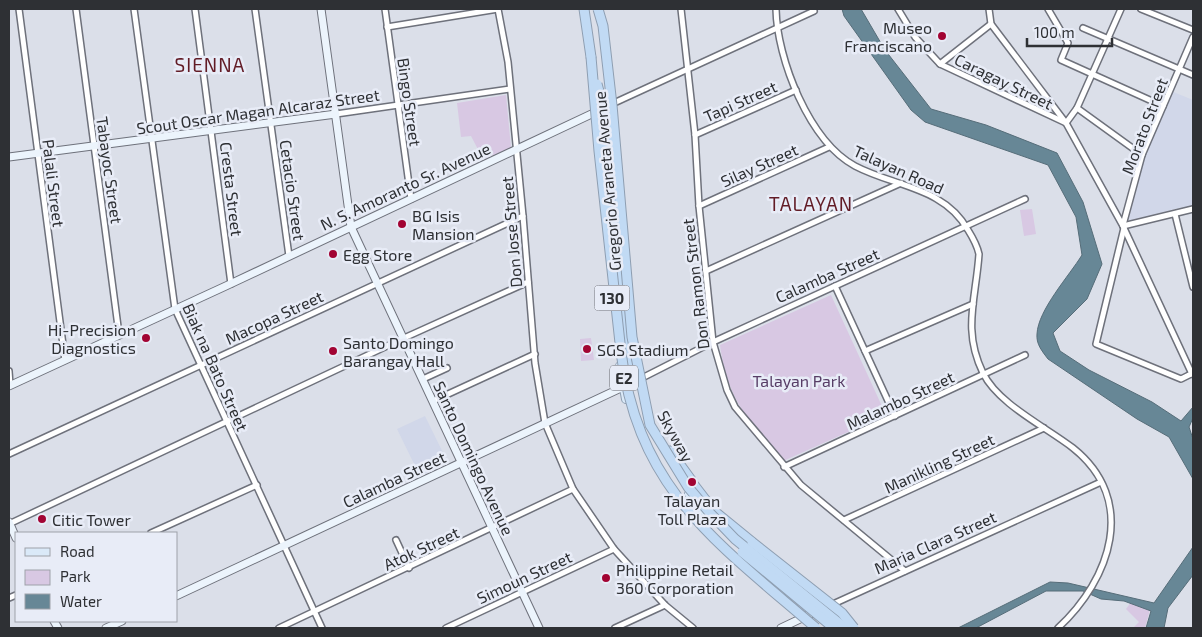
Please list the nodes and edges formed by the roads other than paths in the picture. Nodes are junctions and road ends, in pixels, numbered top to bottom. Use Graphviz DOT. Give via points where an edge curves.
graph roads {
  1 [pos="19,9"];
  2 [pos="76,9"];
  3 [pos="134,9"];
  4 [pos="195,9"];
  5 [pos="255,9"];
  6 [pos="321,9"];
  7 [pos="385,9"];
  8 [pos="498,9"];
  9 [pos="583,9"];
  10 [pos="599,9"];
  11 [pos="680,9"];
  12 [pos="776,9"];
  13 [pos="898,9"];
  14 [pos="989,9"];
  15 [pos="1048,9"];
  16 [pos="1121,9"];
  17 [pos="1141,9"];
  18 [pos="814,10"];
  19 [pos="991,24"];
  20 [pos="388,27"];
  21 [pos="776,28"];
  22 [pos="1083,28"];
  23 [pos="1193,30"];
  24 [pos="1193,37"];
  25 [pos="1108,39"];
  26 [pos="591,57"];
  27 [pos="940,64"];
  28 [pos="1179,69"];
  29 [pos="687,70"];
  30 [pos="1193,75"];
  31 [pos="1092,76"];
  32 [pos="510,89"];
  33 [pos="796,90"];
  34 [pos="611,104"];
  35 [pos="398,106"];
  36 [pos="1163,106"];
  37 [pos="1076,108"];
  38 [pos="597,111"];
  39 [pos="336,114"];
  40 [pos="271,123"];
  41 [pos="1066,123"];
  42 [pos="212,131"];
  43 [pos="695,135"];
  44 [pos="151,139"];
  45 [pos="94,146"];
  46 [pos="829,147"];
  47 [pos="516,149"];
  48 [pos="38,153"];
  49 [pos="1142,155"];
  50 [pos="9,156"];
  51 [pos="901,183"];
  52 [pos="412,199"];
  53 [pos="1025,199"];
  54 [pos="699,206"];
  55 [pos="1193,210"];
  56 [pos="1175,214"];
  57 [pos="524,216"];
  58 [pos="351,227"];
  59 [pos="967,227"];
  60 [pos="1123,227"];
  61 [pos="289,256"];
  62 [pos="706,271"];
  63 [pos="378,282"];
  64 [pos="528,282"];
  65 [pos="231,284"];
  66 [pos="836,286"];
  67 [pos="1193,287"];
  68 [pos="972,304"];
  69 [pos="175,309"];
  70 [pos="120,334"];
  71 [pos="404,338"];
  72 [pos="712,342"];
  73 [pos="866,351"];
  74 [pos="535,354"];
  75 [pos="1025,355"];
  76 [pos="65,360"];
  77 [pos="201,365"];
  78 [pos="447,368"];
  79 [pos="9,371"];
  80 [pos="1192,373"];
  81 [pos="984,375"];
  82 [pos="423,379"];
  83 [pos="640,379"];
  84 [pos="10,385"];
  85 [pos="627,388"];
  86 [pos="433,401"];
  87 [pos="895,416"];
  88 [pos="226,421"];
  89 [pos="545,423"];
  90 [pos="650,423"];
  91 [pos="1044,428"];
  92 [pos="9,454"];
  93 [pos="461,462"];
  94 [pos="653,462"];
  95 [pos="784,468"];
  96 [pos="1101,482"];
  97 [pos="691,484"];
  98 [pos="256,485"];
  99 [pos="573,489"];
  100 [pos="844,520"];
  101 [pos="9,523"];
  102 [pos="492,529"];
  103 [pos="152,532"];
  104 [pos="15,536"];
  105 [pos="396,540"];
  106 [pos="284,546"];
  107 [pos="614,549"];
  108 [pos="409,568"];
  109 [pos="905,571"];
  110 [pos="522,592"];
  111 [pos="178,595"];
  112 [pos="664,605"];
  113 [pos="821,609"];
  114 [pos="315,612"];
  115 [pos="807,616"];
  116 [pos="120,622"];
  117 [pos="106,628"];
  118 [pos="279,628"];
  119 [pos="322,628"];
  120 [pos="446,628"];
  121 [pos="539,628"];
  122 [pos="615,628"];
  123 [pos="693,628"];
  124 [pos="781,628"];
  125 [pos="816,628"];
  126 [pos="820,628"];
  127 [pos="834,628"];
  128 [pos="844,628"];
  129 [pos="854,628"];
  130 [pos="1058,628"];
  1 -- 48 [label="street, Palali Street"];
  2 -- 45 [label="street, Tabayoc Street"];
  3 -- 44 [label="street, Biak na Bato Street"];
  4 -- 42 [label="street, Cresta Street"];
  5 -- 40 [label="street, Cetacio Street"];
  6 -- 39 [label="street, Santo Domingo Avenue"];
  7 -- 20 [label="street, Bingo Street"];
  8 -- 20 [label="street"];
  8 -- 32 [label="street, Don Jose Street"];
  9 -- 26 [label="highway, Skyway / E2"];
  9 -- 38 [label="main road, Gregorio Araneta Avenue / 130"];
  10 -- 34 [label="main road, Gregorio Araneta Avenue / 130" via="604,27"];
  10 -- 97 [label="highway, Skyway / E2, bridge" via="612,105 632,337 640,384 650,425"];
  11 -- 29 [label="street, Don Ramon Street"];
  12 -- 21 [label="street, Talayan Road"];
  13 -- 27 [label="street, Caragay Street" via="915,37"];
  14 -- 19 [label="street"];
  15 -- 31 [label="street" via="1067,42 1061,60"];
  16 -- 25 [label="street"];
  17 -- 23 [label="street"];
  18 -- 21 [label="street, N. S. Amoranto Sr. Avenue"];
  19 -- 27 [label="street"];
  19 -- 41 [label="street"];
  20 -- 35 [label="street, Bingo Street"];
  21 -- 29 [label="street, N. S. Amoranto Sr. Avenue"];
  21 -- 33 [label="street, Talayan Road"];
  22 -- 25 [label="street"];
  24 -- 28 [label="street, Morato Street"];
  25 -- 28 [label="street"];
  25 -- 31 [label="street"];
  26 -- 85 [label="highway, bridge" via="604,113"];
  26 -- 125 [label="highway, Skyway / E2, bridge" via="598,152 624,380 636,424 663,476 702,528 755,578"];
  27 -- 41 [label="street, Caragay Street"];
  28 -- 30 [label="street"];
  28 -- 36 [label="street, Morato Street"];
  29 -- 34 [label="street, N. S. Amoranto Sr. Avenue"];
  29 -- 43 [label="street, Don Ramon Street"];
  31 -- 36 [label="street"];
  31 -- 37 [label="street"];
  32 -- 35 [label="street, Scout Oscar Magan Alcaraz Street"];
  32 -- 47 [label="street, Don Jose Street"];
  33 -- 43 [label="street, Tapi Street"];
  33 -- 46 [label="street, Talayan Road" via="809,119"];
  34 -- 38 [label="street, N. S. Amoranto Sr. Avenue, bridge"];
  34 -- 83 [label="main road, Gregorio Araneta Avenue / 130"];
  35 -- 39 [label="street, Scout Oscar Magan Alcaraz Street"];
  35 -- 52 [label="street, Bingo Street"];
  36 -- 49 [label="street, Morato Street"];
  37 -- 41 [label="street"];
  37 -- 49 [label="street"];
  38 -- 47 [label="street, N. S. Amoranto Sr. Avenue"];
  38 -- 85 [label="main road, Gregorio Araneta Avenue / 130"];
  39 -- 40 [label="street, Scout Oscar Magan Alcaraz Street"];
  39 -- 58 [label="street, Santo Domingo Avenue"];
  40 -- 42 [label="street, Scout Oscar Magan Alcaraz Street"];
  40 -- 61 [label="street, Cetacio Street"];
  41 -- 60 [label="street"];
  42 -- 44 [label="street, Scout Oscar Magan Alcaraz Street"];
  42 -- 65 [label="street, Cresta Street"];
  43 -- 54 [label="street, Don Ramon Street"];
  44 -- 45 [label="street, Scout Oscar Magan Alcaraz Street"];
  44 -- 69 [label="street, Biak na Bato Street"];
  45 -- 48 [label="street, Scout Oscar Magan Alcaraz Street"];
  45 -- 70 [label="street, Tabayoc Street"];
  46 -- 51 [label="street, Talayan Road" via="855,166"];
  46 -- 54 [label="street, Silay Street"];
  47 -- 52 [label="street, N. S. Amoranto Sr. Avenue"];
  47 -- 57 [label="street, Don Jose Street"];
  48 -- 50 [label="street, Scout Oscar Magan Alcaraz Street"];
  48 -- 76 [label="street, Palali Street"];
  49 -- 60 [label="street, Morato Street"];
  51 -- 59 [label="street, Talayan Road" via="950,206"];
  51 -- 62 [label="street"];
  52 -- 58 [label="street, N. S. Amoranto Sr. Avenue"];
  53 -- 59 [label="street, Calamba Street"];
  54 -- 62 [label="street, Don Ramon Street"];
  55 -- 56 [label="street"];
  56 -- 60 [label="street"];
  56 -- 67 [label="street"];
  57 -- 63 [label="street, Macopa Street"];
  57 -- 64 [label="street, Don Jose Street"];
  58 -- 61 [label="street, N. S. Amoranto Sr. Avenue"];
  58 -- 63 [label="street, Santo Domingo Avenue"];
  59 -- 66 [label="street, Calamba Street"];
  59 -- 68 [label="street, Talayan Road" via="979,254"];
  60 -- 80 [label="street"];
  60 -- 80 [label="street, Morato Street" via="1096,344 1181,379"];
  61 -- 65 [label="street, N. S. Amoranto Sr. Avenue"];
  62 -- 72 [label="street, Don Ramon Street"];
  63 -- 71 [label="street, Santo Domingo Avenue"];
  63 -- 77 [label="street, Macopa Street"];
  64 -- 71 [label="street"];
  64 -- 74 [label="street, Don Jose Street"];
  65 -- 69 [label="street, N. S. Amoranto Sr. Avenue"];
  66 -- 72 [label="street, Calamba Street"];
  66 -- 73 [label="street"];
  68 -- 73 [label="street"];
  68 -- 81 [label="street, Talayan Road" via="972,346"];
  69 -- 70 [label="street, N. S. Amoranto Sr. Avenue"];
  69 -- 77 [label="street, Biak na Bato Street"];
  70 -- 76 [label="street, N. S. Amoranto Sr. Avenue"];
  71 -- 82 [label="street, Santo Domingo Avenue"];
  71 -- 88 [label="street"];
  72 -- 83 [label="street, Calamba Street"];
  72 -- 95 [label="street, Don Ramon Street" via="735,407"];
  73 -- 87 [label="street"];
  74 -- 86 [label="street"];
  74 -- 89 [label="street, Don Jose Street"];
  75 -- 81 [label="street, Malambo Street"];
  76 -- 84 [label="street, N. S. Amoranto Sr. Avenue"];
  77 -- 88 [label="street, Biak na Bato Street"];
  77 -- 92 [label="street, Macopa Street"];
  78 -- 82 [label="street"];
  79 -- 84 [label="street"];
  81 -- 87 [label="street, Malambo Street"];
  81 -- 91 [label="street, Talayan Road" via="1001,395"];
  82 -- 86 [label="street, Santo Domingo Avenue"];
  83 -- 90 [label="main road, Gregorio Araneta Avenue / 130"];
  85 -- 89 [label="street, Calamba Street"];
  85 -- 94 [label="highway"];
  86 -- 93 [label="street, Santo Domingo Avenue"];
  87 -- 95 [label="street, Malambo Street"];
  88 -- 98 [label="street, Biak na Bato Street"];
  88 -- 101 [label="street"];
  89 -- 93 [label="street, Calamba Street"];
  89 -- 99 [label="street, Don Jose Street"];
  90 -- 97 [label="highway"];
  90 -- 113 [label="main road, Gregorio Araneta Avenue / 130" via="667,461 698,507 729,536"];
  91 -- 96 [label="street, Talayan Road" via="1079,454"];
  91 -- 100 [label="street, Manikling Street"];
  93 -- 102 [label="street, Santo Domingo Avenue"];
  93 -- 106 [label="street, Calamba Street"];
  94 -- 115 [label="main road" via="676,496 710,535"];
  95 -- 100 [label="street, Don Ramon Street"];
  96 -- 109 [label="street, Maria Clara Street"];
  96 -- 130 [label="street, Talayan Road" via="1111,508 1111,541 1090,588"];
  97 -- 127 [label="highway, bridge" via="704,513 734,545"];
  97 -- 128 [label="highway, Skyway / E2, bridge" via="736,539"];
  97 -- 129 [label="highway, bridge" via="714,510 842,613"];
  98 -- 103 [label="street"];
  98 -- 106 [label="street, Biak na Bato Street"];
  99 -- 102 [label="street, Atok Street"];
  99 -- 107 [label="street, Don Jose Street"];
  100 -- 109 [label="street, Don Ramon Street"];
  101 -- 104 [label="street"];
  102 -- 108 [label="street, Atok Street"];
  102 -- 110 [label="street, Santo Domingo Avenue"];
  105 -- 108 [label="street"];
  106 -- 111 [label="street, Calamba Street"];
  106 -- 114 [label="street, Biak na Bato Street"];
  107 -- 110 [label="street, Simoun Street"];
  107 -- 112 [label="street, Don Jose Street"];
  108 -- 114 [label="street, Atok Street"];
  109 -- 113 [label="street, Maria Clara Street"];
  110 -- 120 [label="street, Simoun Street"];
  110 -- 121 [label="street, Santo Domingo Avenue"];
  112 -- 122 [label="street"];
  112 -- 123 [label="street, Don Jose Street"];
  113 -- 115 [label="street, Maria Clara Street"];
  113 -- 128 [label="main road, Gregorio Araneta Avenue / 130"];
  114 -- 118 [label="street, Atok Street"];
  114 -- 119 [label="street, Biak na Bato Street"];
  115 -- 124 [label="street, Maria Clara Street"];
  115 -- 126 [label="main road"];
  116 -- 117 [label="street"];
}
